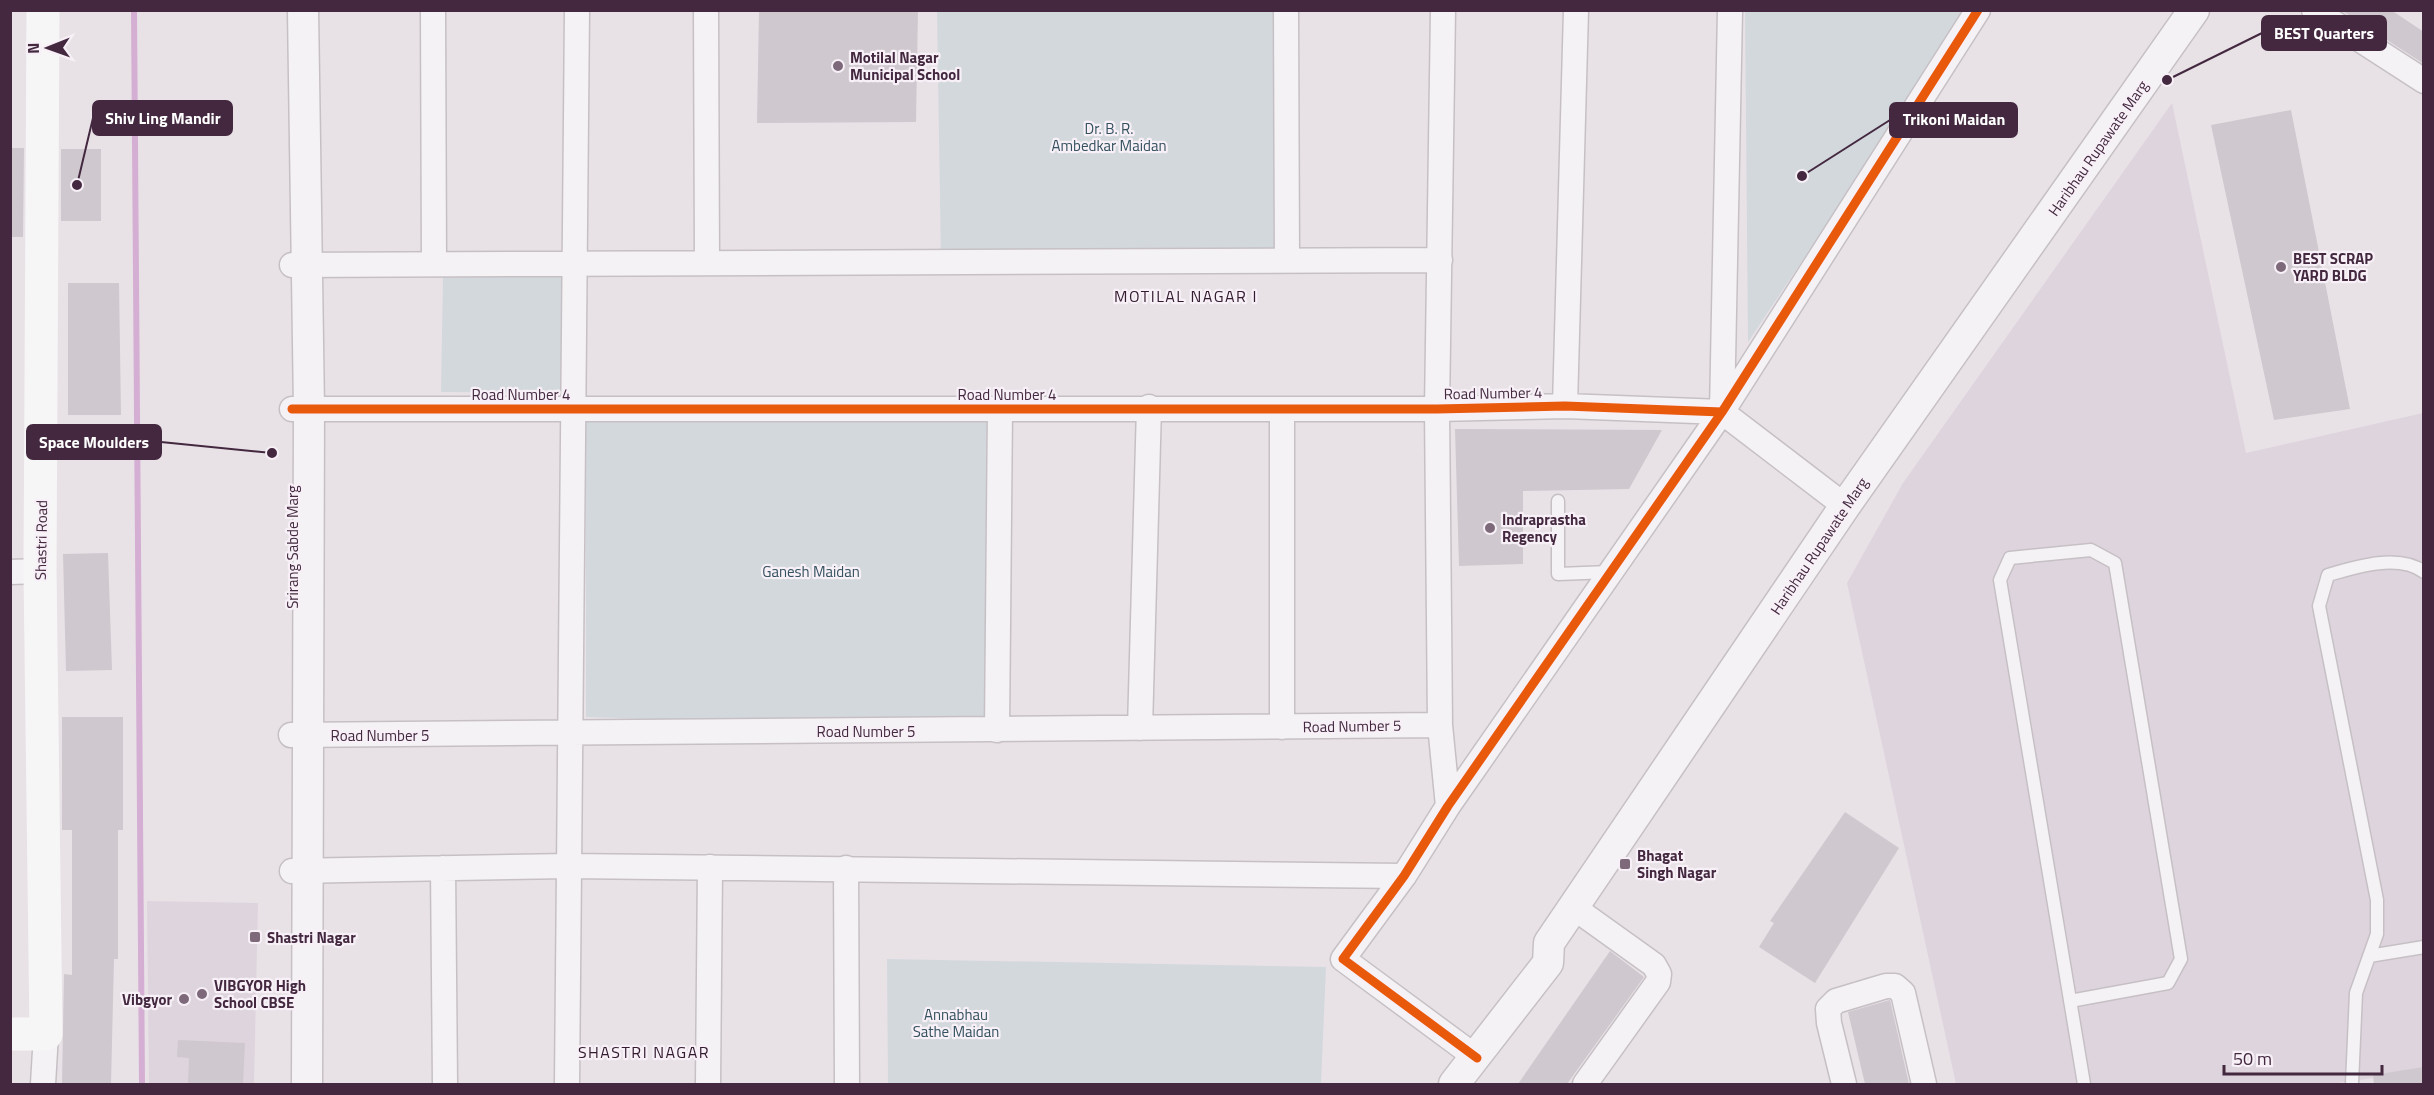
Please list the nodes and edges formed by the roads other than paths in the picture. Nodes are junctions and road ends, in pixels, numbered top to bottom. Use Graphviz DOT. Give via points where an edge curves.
graph roads {
  1 [pos="43,10"];
  2 [pos="290,10"];
  3 [pos="303,10"];
  4 [pos="433,10"];
  5 [pos="577,10"];
  6 [pos="706,10"];
  7 [pos="1286,10"];
  8 [pos="1443,10"];
  9 [pos="1576,10"];
  10 [pos="1730,10"];
  11 [pos="1978,10"];
  12 [pos="2194,10"];
  13 [pos="2313,10"];
  14 [pos="2424,81"];
  15 [pos="1287,260"];
  16 [pos="1440,260"];
  17 [pos="707,263"];
  18 [pos="434,264"];
  19 [pos="575,264"];
  20 [pos="299,265"];
  21 [pos="1565,406"];
  22 [pos="1149,407"];
  23 [pos="301,409"];
  24 [pos="574,409"];
  25 [pos="1000,409"];
  26 [pos="1282,409"];
  27 [pos="1437,409"];
  28 [pos="1722,412"];
  29 [pos="1558,501"];
  30 [pos="1845,506"];
  31 [pos="25,572"];
  32 [pos="1610,572"];
  33 [pos="2424,572"];
  34 [pos="1440,725"];
  35 [pos="1282,727"];
  36 [pos="1140,728"];
  37 [pos="997,730"];
  38 [pos="571,733"];
  39 [pos="299,735"];
  40 [pos="1448,806"];
  41 [pos="569,866"];
  42 [pos="710,867"];
  43 [pos="443,868"];
  44 [pos="846,868"];
  45 [pos="299,871"];
  46 [pos="1404,876"];
  47 [pos="1573,907"];
  48 [pos="2424,946"];
  49 [pos="2369,956"];
  50 [pos="2070,1001"];
  51 [pos="10,1034"];
  52 [pos="46,1034"];
  53 [pos="1471,1053"];
  54 [pos="43,1084"];
  55 [pos="292,1084"];
  56 [pos="307,1084"];
  57 [pos="445,1084"];
  58 [pos="567,1084"];
  59 [pos="708,1084"];
  60 [pos="848,1084"];
  61 [pos="1436,1084"];
  62 [pos="1454,1084"];
  63 [pos="1585,1084"];
  64 [pos="1840,1084"];
  65 [pos="1924,1084"];
  66 [pos="2084,1084"];
  67 [pos="2352,1084"];
  1 -- 31 [label="main road, Shastri Road"];
  2 -- 20 [label="street, Srirang Sabde Marg"];
  3 -- 20 [label="street"];
  4 -- 18 [label="street"];
  5 -- 19 [label="street"];
  6 -- 17 [label="street"];
  7 -- 15 [label="street"];
  8 -- 16 [label="street"];
  9 -- 21 [label="street"];
  10 -- 28 [label="street"];
  11 -- 28 [label="street"];
  12 -- 30 [label="street, Haribhau Rupawate Marg"];
  13 -- 14 [label="street"];
  15 -- 16 [label="street"];
  15 -- 17 [label="street"];
  16 -- 27 [label="street"];
  17 -- 19 [label="street"];
  18 -- 19 [label="street"];
  18 -- 20 [label="street"];
  19 -- 24 [label="street"];
  20 -- 23 [label="street, Srirang Sabde Marg"];
  21 -- 27 [label="street, Road Number 4"];
  21 -- 28 [label="street, Road Number 4"];
  22 -- 25 [label="street, Road Number 4"];
  22 -- 26 [label="street, Road Number 4"];
  22 -- 36 [label="street"];
  23 -- 24 [label="street, Road Number 4"];
  23 -- 39 [label="street, Srirang Sabde Marg"];
  24 -- 25 [label="street, Road Number 4"];
  24 -- 38 [label="street"];
  25 -- 37 [label="street"];
  26 -- 27 [label="street, Road Number 4"];
  26 -- 35 [label="street"];
  27 -- 34 [label="street"];
  28 -- 30 [label="street"];
  28 -- 32 [label="street"];
  29 -- 32 [label="lane" via="1558,574"];
  30 -- 47 [label="street, Haribhau Rupawate Marg"];
  31 -- 52 [label="main road, Shastri Road"];
  32 -- 40 [label="street"];
  33 -- 49 [label="lane" via="2415,565 2370,562 2328,574 2319,606 2377,900 2377,934"];
  34 -- 35 [label="street, Road Number 5"];
  34 -- 40 [label="street"];
  35 -- 36 [label="street, Road Number 5"];
  36 -- 37 [label="street, Road Number 5"];
  37 -- 38 [label="street, Road Number 5"];
  38 -- 39 [label="street, Road Number 5"];
  38 -- 41 [label="street"];
  39 -- 45 [label="street, Srirang Sabde Marg"];
  40 -- 46 [label="street"];
  41 -- 42 [label="street"];
  41 -- 43 [label="street"];
  41 -- 58 [label="street"];
  42 -- 44 [label="street"];
  42 -- 59 [label="street"];
  43 -- 45 [label="street"];
  43 -- 57 [label="street"];
  44 -- 46 [label="street"];
  44 -- 60 [label="street"];
  45 -- 55 [label="street, Srirang Sabde Marg"];
  45 -- 56 [label="street"];
  46 -- 53 [label="street" via="1343,959"];
  47 -- 53 [label="street, Haribhau Rupawate Marg" via="1549,943 1548,963"];
  47 -- 63 [label="street" via="1654,964 1659,974 1658,982"];
  48 -- 49 [label="lane"];
  49 -- 67 [label="lane" via="2356,993"];
  50 -- 50 [label="lane" via="2000,580 2010,558 2091,549 2115,563 2181,959 2168,983"];
  50 -- 66 [label="lane"];
  51 -- 52 [label="main road"];
  52 -- 54 [label="street"];
  53 -- 61 [label="street"];
  53 -- 62 [label="street, Haribhau Rupawate Marg"];
  64 -- 65 [label="street" via="1828,1009 1836,1001 1887,986 1895,986 1903,993"];
}
